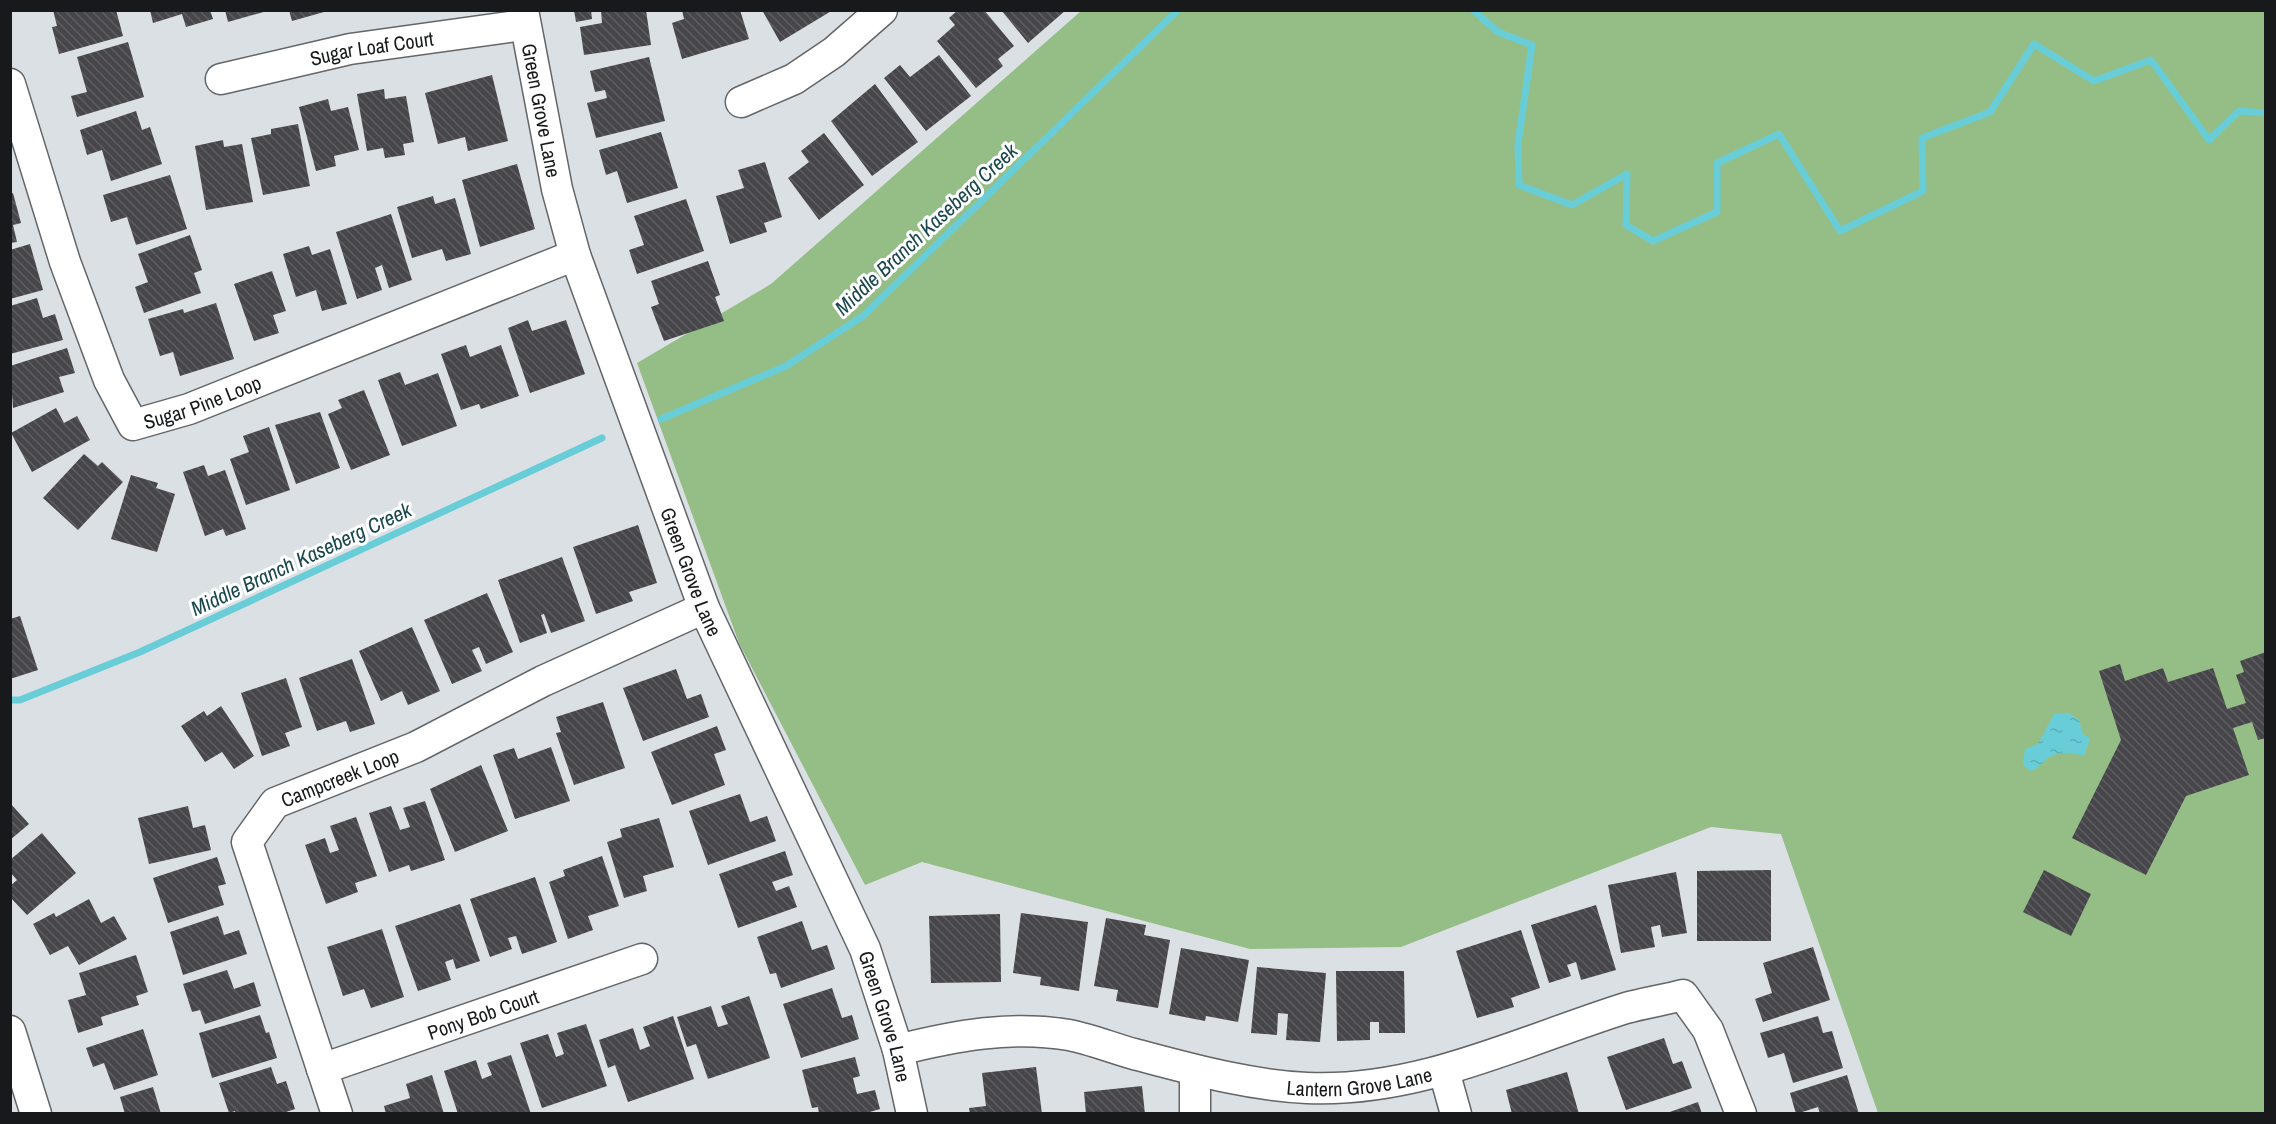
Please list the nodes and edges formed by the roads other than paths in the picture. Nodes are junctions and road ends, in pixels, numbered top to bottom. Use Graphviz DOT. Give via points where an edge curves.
graph roads {
  1 [pos="882,10"];
  2 [pos="523,18"];
  3 [pos="221,79"];
  4 [pos="10,84"];
  5 [pos="741,102"];
  6 [pos="575,255"];
  7 [pos="704,608"];
  8 [pos="642,960"];
  9 [pos="10,1031"];
  10 [pos="898,1050"];
  11 [pos="322,1069"];
  12 [pos="1195,1071"];
  13 [pos="1444,1071"];
  14 [pos="36,1113"];
  15 [pos="336,1113"];
  16 [pos="912,1113"];
  17 [pos="1195,1113"];
  18 [pos="1456,1113"];
  19 [pos="1741,1113"];
  1 -- 5 [label="street" via="834,52 794,79"];
  2 -- 3 [label="street, Sugar Loaf Court" via="350,49"];
  2 -- 6 [label="street, Green Grove Lane" via="557,189"];
  4 -- 6 [label="street, Sugar Pine Loop" via="65,262 109,380 133,425 189,409"];
  6 -- 7 [label="street, Green Grove Lane"];
  7 -- 10 [label="street, Green Grove Lane" via="848,909"];
  7 -- 11 [label="street, Campcreek Loop" via="543,681 416,747 275,803 248,842"];
  8 -- 11 [label="street, Pony Bob Court"];
  9 -- 14 [label="street"];
  10 -- 12 [label="street, Lantern Grove Lane" via="950,1037 1004,1031 1058,1035"];
  10 -- 16 [label="street, Green Grove Lane"];
  11 -- 15 [label="street, Campcreek Loop"];
  12 -- 13 [label="street, Lantern Grove Lane" via="1308,1088 1371,1085"];
  12 -- 17 [label="street"];
  13 -- 18 [label="street"];
  13 -- 19 [label="street, Lantern Grove Lane" via="1627,1008 1683,995 1708,1029"];
}
